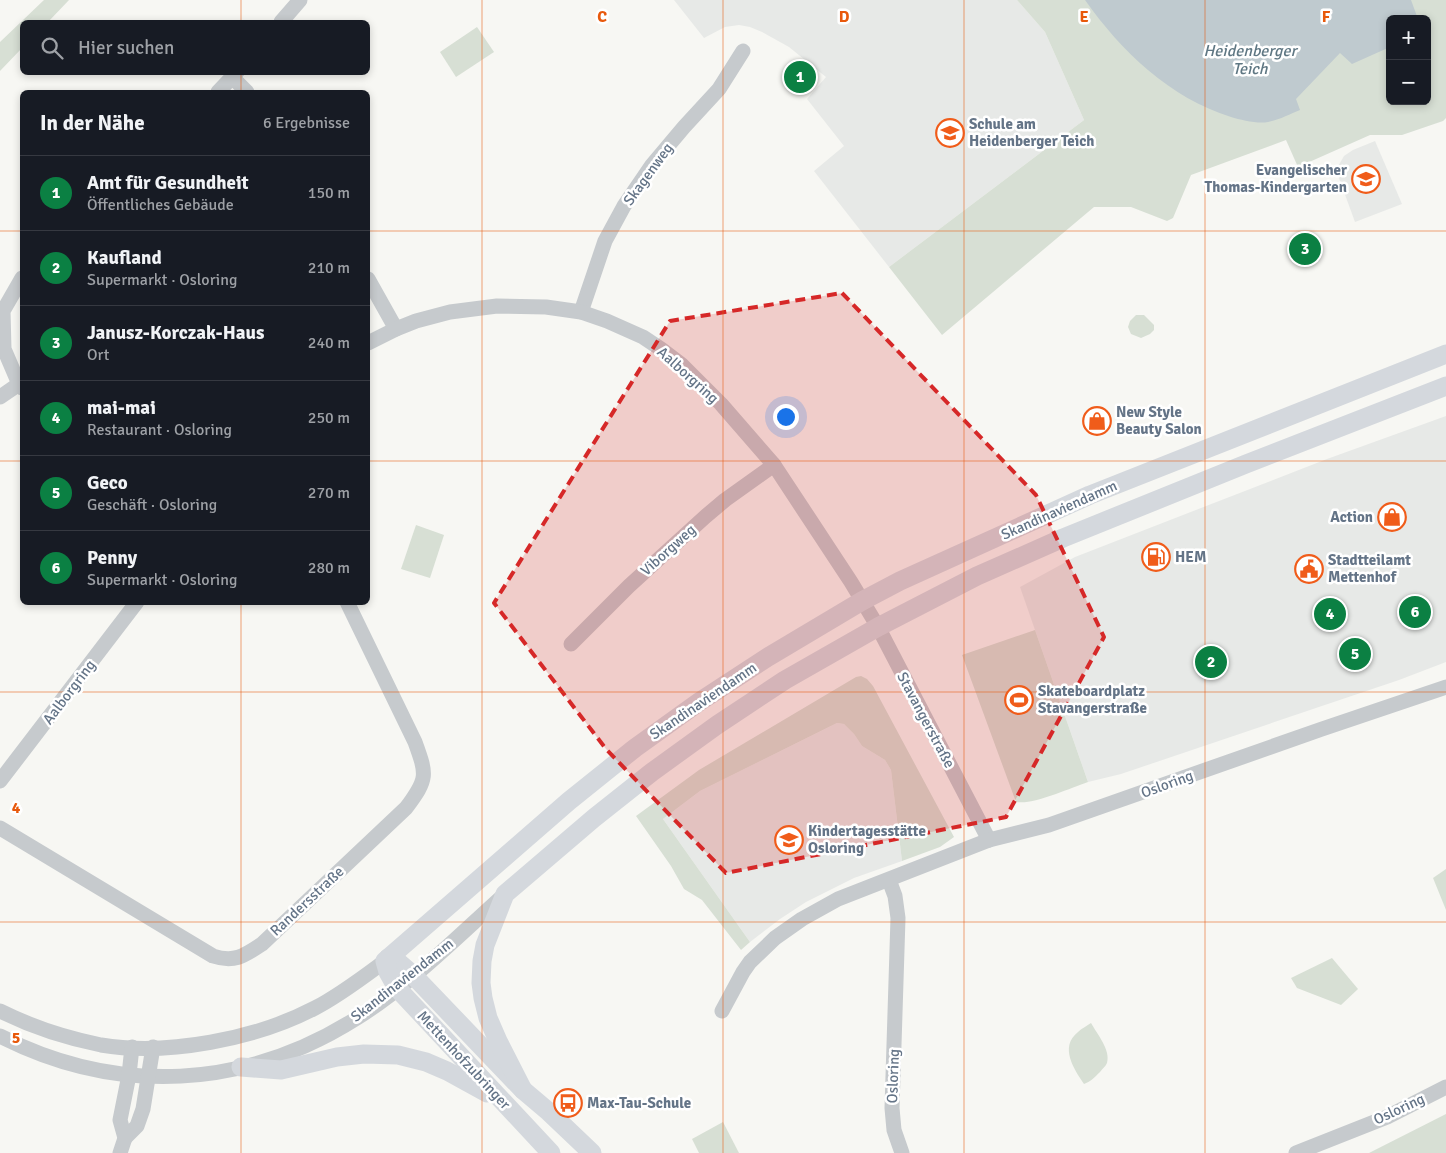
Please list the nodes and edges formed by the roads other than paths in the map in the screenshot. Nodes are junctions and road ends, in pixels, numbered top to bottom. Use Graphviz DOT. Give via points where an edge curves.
graph roads {
  1 [pos="300,0"];
  2 [pos="283,20"];
  3 [pos="743,51"];
  4 [pos="234,75"];
  5 [pos="220,90"];
  6 [pos="245,90"];
  7 [pos="20,281"];
  8 [pos="370,283"];
  9 [pos="582,312"];
  10 [pos="396,329"];
  11 [pos="370,342"];
  12 [pos="1446,354"];
  13 [pos="20,384"];
  14 [pos="1446,386"];
  15 [pos="20,387"];
  16 [pos="0,397"];
  17 [pos="774,465"];
  18 [pos="862,601"];
  19 [pos="135,605"];
  20 [pos="348,605"];
  21 [pos="878,627"];
  22 [pos="571,644"];
  23 [pos="1446,687"];
  24 [pos="0,782"];
  25 [pos="0,828"];
  26 [pos="989,840"];
  27 [pos="889,880"];
  28 [pos="505,894"];
  29 [pos="386,959"];
  30 [pos="413,975"];
  31 [pos="397,988"];
  32 [pos="0,1011"];
  33 [pos="722,1011"];
  34 [pos="0,1036"];
  35 [pos="153,1047"];
  36 [pos="132,1048"];
  37 [pos="241,1067"];
  38 [pos="129,1075"];
  39 [pos="149,1076"];
  40 [pos="1446,1086"];
  41 [pos="523,1090"];
  42 [pos="506,1104"];
  43 [pos="125,1138"];
  44 [pos="120,1153"];
  45 [pos="551,1153"];
  46 [pos="592,1153"];
  47 [pos="902,1153"];
  48 [pos="1296,1153"];
  1 -- 2 [label="street"];
  3 -- 9 [label="street, Skagenweg" via="719,88 652,165 624,206 606,241"];
  4 -- 5 [label="street"];
  4 -- 6 [label="street"];
  7 -- 13 [label="street" via="3,311 4,349"];
  8 -- 10 [label="street"];
  9 -- 10 [label="street, Aalborgring" via="546,307 490,307 450,312"];
  9 -- 17 [label="street, Aalborgring" via="643,338 675,360 721,404"];
  10 -- 11 [label="street, Aalborgring"];
  12 -- 18 [label="main road, Skandinaviendamm" via="1090,495"];
  14 -- 21 [label="main road, Skandinaviendamm" via="1064,538 977,576"];
  15 -- 16 [label="street"];
  17 -- 18 [label="street, Aalborgring"];
  17 -- 22 [label="street, Viborgweg" via="706,516"];
  18 -- 21 [label="street, Stavangerstraße"];
  18 -- 29 [label="main road, Skandinaviendamm" via="699,702 635,748"];
  19 -- 24 [label="street, Aalborgring"];
  20 -- 25 [label="street, Randersstraße" via="415,742 424,766 422,785 406,808 262,944 235,959 212,956"];
  21 -- 26 [label="street, Stavangerstraße"];
  21 -- 28 [label="main road, Skandinaviendamm" via="785,680 717,725 594,818"];
  23 -- 26 [label="street, Osloring" via="1049,825"];
  26 -- 27 [label="street, Osloring"];
  27 -- 33 [label="street, Osloring" via="838,899 775,938 750,962"];
  27 -- 47 [label="street, Osloring" via="898,918 892,1108 894,1130"];
  28 -- 30 [label="street, Skandinaviendamm"];
  28 -- 41 [label="main road, Skandinaviendamm" via="485,945 481,983 488,1018"];
  29 -- 30 [label="main road, Mettenhofzubringer" via="398,962"];
  29 -- 31 [label="main road, Mettenhofzubringer" via="388,972"];
  29 -- 35 [label="street, Skandinaviendamm" via="343,991 292,1019 239,1037"];
  30 -- 31 [label="street, Skandinaviendamm"];
  30 -- 41 [label="main road, Mettenhofzubringer"];
  31 -- 37 [label="street, Skandinaviendamm" via="332,1033 302,1048"];
  31 -- 42 [label="main road, Mettenhofzubringer"];
  32 -- 36 [label="street, Skandinaviendamm" via="44,1030 102,1045"];
  34 -- 38 [label="street, Skandinaviendamm" via="63,1062"];
  35 -- 36 [label="street, Skandinaviendamm"];
  35 -- 39 [label="street"];
  36 -- 38 [label="street"];
  37 -- 39 [label="street, Skandinaviendamm" via="214,1073"];
  37 -- 42 [label="main road" via="281,1070 337,1057 398,1055 447,1070"];
  38 -- 39 [label="street, Skandinaviendamm"];
  38 -- 43 [label="street" via="120,1120"];
  39 -- 43 [label="street" via="137,1126"];
  40 -- 48 [label="street, Osloring" via="1387,1117"];
  41 -- 46 [label="main road, Mettenhofzubringer"];
  42 -- 45 [label="main road, Mettenhofzubringer"];
  43 -- 44 [label="street"];
}
